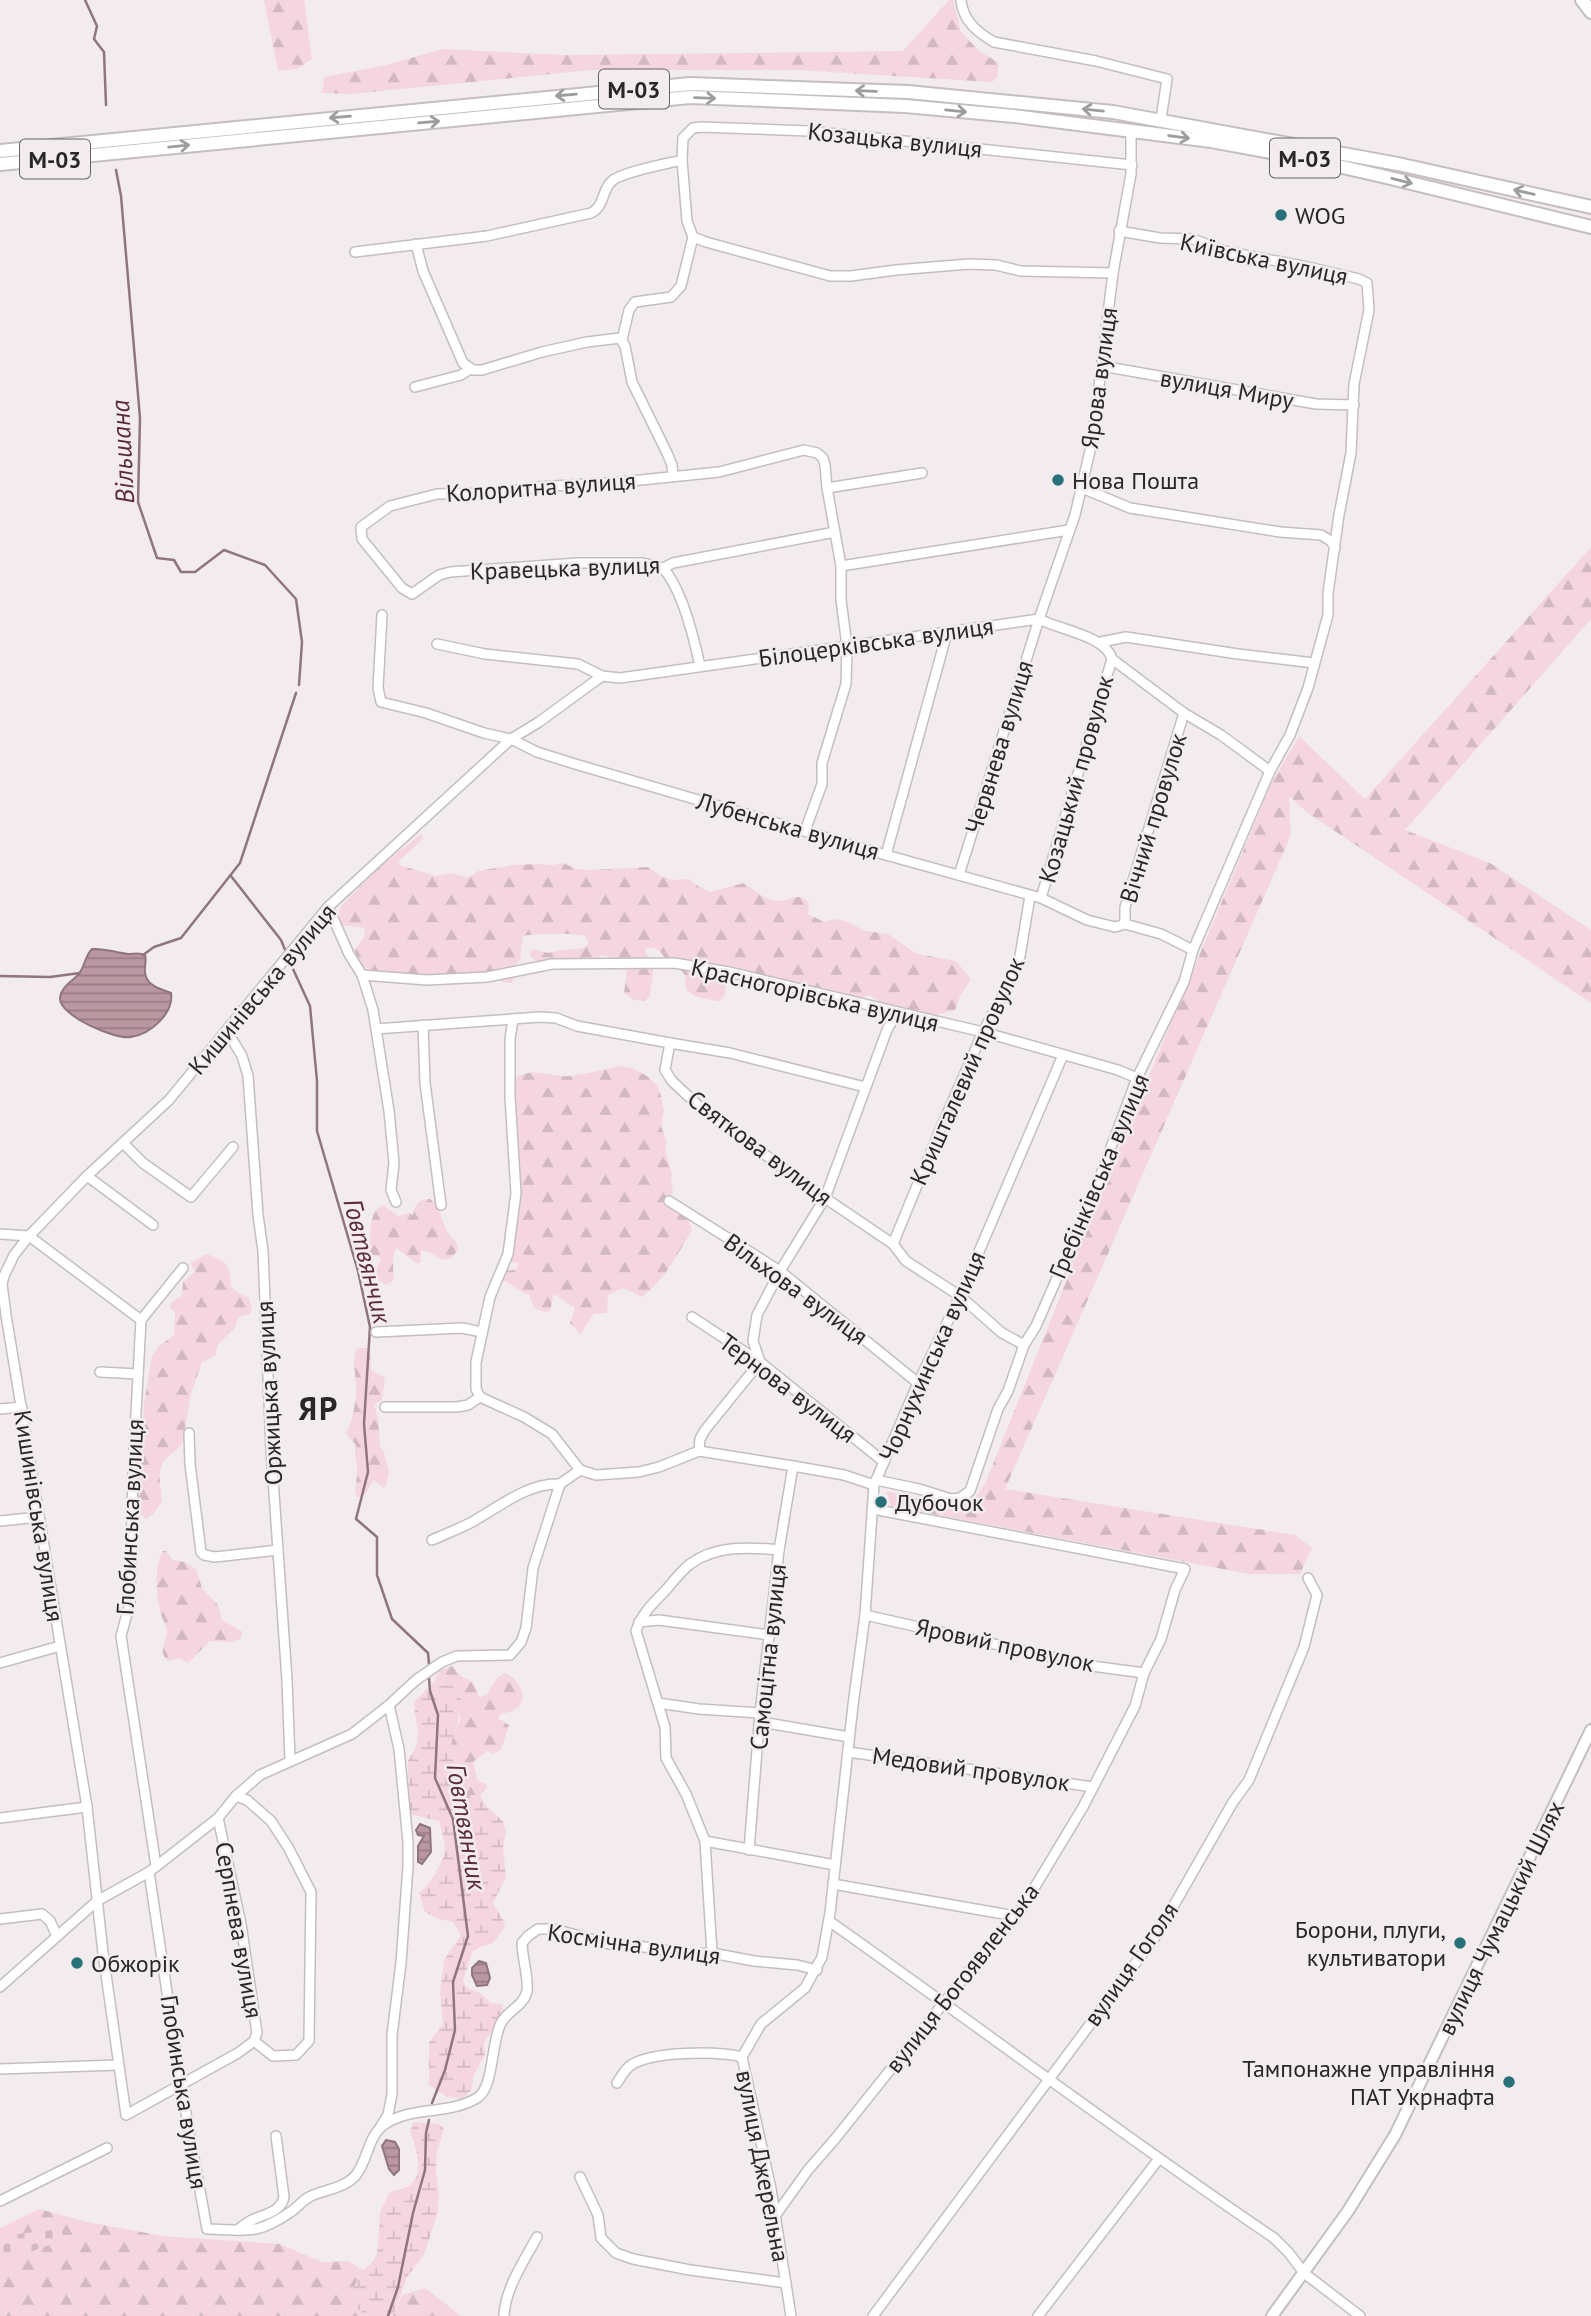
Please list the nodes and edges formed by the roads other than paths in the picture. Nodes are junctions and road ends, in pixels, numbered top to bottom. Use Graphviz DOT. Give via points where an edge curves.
graph roads {
  1 [pos="961,0"];
  2 [pos="1582,0"];
  3 [pos="1591,12"];
  4 [pos="1160,119"];
  5 [pos="1131,131"];
  6 [pos="0,151"];
  7 [pos="682,160"];
  8 [pos="0,164"];
  9 [pos="1132,165"];
  10 [pos="1591,207"];
  11 [pos="1591,227"];
  12 [pos="1119,231"];
  13 [pos="693,237"];
  14 [pos="416,244"];
  15 [pos="355,252"];
  16 [pos="1113,273"];
  17 [pos="1367,284"];
  18 [pos="622,340"];
  19 [pos="1102,366"];
  20 [pos="470,369"];
  21 [pos="415,387"];
  22 [pos="1354,405"];
  23 [pos="922,473"];
  24 [pos="673,476"];
  25 [pos="827,488"];
  26 [pos="1082,488"];
  27 [pos="1069,530"];
  28 [pos="835,532"];
  29 [pos="1335,548"];
  30 [pos="841,566"];
  31 [pos="663,568"];
  32 [pos="421,587"];
  33 [pos="382,615"];
  34 [pos="1039,619"];
  35 [pos="947,634"];
  36 [pos="1101,642"];
  37 [pos="437,645"];
  38 [pos="847,646"];
  39 [pos="1112,659"];
  40 [pos="1314,663"];
  41 [pos="700,667"];
  42 [pos="602,676"];
  43 [pos="1184,713"];
  44 [pos="511,739"];
  45 [pos="1270,771"];
  46 [pos="805,831"];
  47 [pos="886,855"];
  48 [pos="959,876"];
  49 [pos="1030,896"];
  50 [pos="1041,898"];
  51 [pos="328,907"];
  52 [pos="1125,924"];
  53 [pos="1193,950"];
  54 [pos="362,975"];
  55 [pos="902,1014"];
  56 [pos="513,1019"];
  57 [pos="424,1025"];
  58 [pos="376,1029"];
  59 [pos="227,1031"];
  60 [pos="984,1032"];
  61 [pos="670,1043"];
  62 [pos="1063,1055"];
  63 [pos="1138,1078"];
  64 [pos="865,1087"];
  65 [pos="123,1143"];
  66 [pos="233,1147"];
  67 [pos="87,1176"];
  68 [pos="825,1198"];
  69 [pos="669,1201"];
  70 [pos="396,1202"];
  71 [pos="440,1205"];
  72 [pos="153,1225"];
  73 [pos="0,1234"];
  74 [pos="29,1236"];
  75 [pos="893,1244"];
  76 [pos="183,1268"];
  77 [pos="780,1271"];
  78 [pos="960,1296"];
  79 [pos="692,1317"];
  80 [pos="141,1320"];
  81 [pos="5,1330"];
  82 [pos="376,1332"];
  83 [pos="482,1332"];
  84 [pos="1024,1345"];
  85 [pos="760,1362"];
  86 [pos="100,1372"];
  87 [pos="138,1374"];
  88 [pos="918,1383"];
  89 [pos="480,1398"];
  90 [pos="22,1407"];
  91 [pos="385,1407"];
  92 [pos="0,1409"];
  93 [pos="189,1433"];
  94 [pos="699,1451"];
  95 [pos="884,1462"];
  96 [pos="793,1466"];
  97 [pos="580,1471"];
  98 [pos="875,1482"];
  99 [pos="561,1484"];
  100 [pos="873,1509"];
  101 [pos="39,1517"];
  102 [pos="0,1521"];
  103 [pos="432,1540"];
  104 [pos="278,1550"];
  105 [pos="779,1550"];
  106 [pos="1308,1578"];
  107 [pos="865,1615"];
  108 [pos="639,1622"];
  109 [pos="770,1635"];
  110 [pos="60,1646"];
  111 [pos="0,1663"];
  112 [pos="1144,1673"];
  113 [pos="657,1703"];
  114 [pos="389,1705"];
  115 [pos="761,1717"];
  116 [pos="1591,1730"];
  117 [pos="849,1737"];
  118 [pos="848,1752"];
  119 [pos="290,1760"];
  120 [pos="1093,1787"];
  121 [pos="236,1796"];
  122 [pos="87,1807"];
  123 [pos="0,1818"];
  124 [pos="218,1818"];
  125 [pos="705,1840"];
  126 [pos="749,1850"];
  127 [pos="835,1865"];
  128 [pos="153,1869"];
  129 [pos="833,1884"];
  130 [pos="97,1901"];
  131 [pos="1015,1916"];
  132 [pos="0,1919"];
  133 [pos="829,1921"];
  134 [pos="57,1936"];
  135 [pos="712,1953"];
  136 [pos="817,1970"];
  137 [pos="0,1987"];
  138 [pos="945,2003"];
  139 [pos="254,2041"];
  140 [pos="742,2057"];
  141 [pos="118,2066"];
  142 [pos="0,2069"];
  143 [pos="1048,2079"];
  144 [pos="617,2083"];
  145 [pos="181,2086"];
  146 [pos="126,2115"];
  147 [pos="377,2131"];
  148 [pos="276,2136"];
  149 [pos="107,2148"];
  150 [pos="1158,2160"];
  151 [pos="580,2178"];
  152 [pos="0,2201"];
  153 [pos="775,2216"];
  154 [pos="237,2230"];
  155 [pos="537,2237"];
  156 [pos="1304,2273"];
  157 [pos="786,2283"];
  158 [pos="505,2316"];
  159 [pos="789,2316"];
  160 [pos="873,2316"];
  161 [pos="1038,2316"];
  162 [pos="1272,2316"];
  163 [pos="1360,2316"];
  1 -- 4 [label="street" via="970,24 994,42 1167,79"];
  2 -- 3 [label="highway"];
  4 -- 6 [label="highway, М-03, one-way" via="908,92 690,84"];
  10 -- 4 [label="highway, М-03, one-way" via="1398,164"];
  8 -- 5 [label="highway, М-03, one-way" via="690,97 905,106"];
  5 -- 9 [label="street, Ярова вулиця"];
  5 -- 11 [label="highway, М-03, one-way" via="1303,158"];
  7 -- 9 [label="street, Козацька вулиця" via="683,138 701,127 809,131"];
  7 -- 13 [label="street, Козацька вулиця" via="687,221"];
  7 -- 14 [label="street" via="615,179 599,208 591,213 487,236"];
  9 -- 12 [label="street, Ярова вулиця"];
  12 -- 16 [label="street, Ярова вулиця"];
  12 -- 17 [label="street, Київська вулиця" via="1193,239 1223,251"];
  13 -- 16 [label="street" via="830,276 969,264 1021,271"];
  13 -- 18 [label="street, Козацька вулиця" via="677,292 665,299 635,302"];
  14 -- 15 [label="street"];
  14 -- 20 [label="street" via="423,271"];
  16 -- 19 [label="street, Ярова вулиця"];
  17 -- 22 [label="street, Гребінківська вулиця" via="1369,310"];
  18 -- 20 [label="street" via="587,342 482,370"];
  18 -- 24 [label="street, Козацька вулиця" via="632,382 667,453"];
  19 -- 22 [label="street, вулиця Миру" via="1316,404"];
  19 -- 26 [label="street, Ярова вулиця"];
  20 -- 21 [label="street"];
  22 -- 29 [label="street, Гребінківська вулиця"];
  23 -- 25 [label="street"];
  24 -- 25 [label="street, Колоритна вулиця" via="719,472 804,450 822,458"];
  24 -- 32 [label="street, Колоритна вулиця" via="437,494 390,506 361,527 362,539 402,588 412,594"];
  25 -- 28 [label="street"];
  26 -- 27 [label="street, Ярова вулиця"];
  26 -- 29 [label="street" via="1130,508 1321,535"];
  27 -- 30 [label="street"];
  27 -- 34 [label="street, Ярова вулиця"];
  28 -- 30 [label="street"];
  28 -- 31 [label="street, Кравецька вулиця"];
  29 -- 40 [label="street, Гребінківська вулиця" via="1328,615"];
  30 -- 38 [label="street"];
  31 -- 32 [label="street, Кравецька вулиця" via="643,563 579,563 463,571 439,575"];
  31 -- 41 [label="street" via="691,629"];
  33 -- 44 [label="street, Лубенська вулиця" via="381,702"];
  34 -- 35 [label="street, Білоцерківська вулиця"];
  34 -- 36 [label="street"];
  34 -- 48 [label="street, Червнева вулиця"];
  35 -- 38 [label="street, Білоцерківська вулиця"];
  35 -- 47 [label="street"];
  36 -- 39 [label="street"];
  36 -- 40 [label="street" via="1126,637"];
  37 -- 42 [label="street, Білоцерківська вулиця" via="578,664"];
  38 -- 41 [label="street, Білоцерківська вулиця"];
  38 -- 46 [label="street" via="846,684 822,763 822,784"];
  39 -- 43 [label="street"];
  39 -- 50 [label="street, Козацький провулок"];
  40 -- 45 [label="street, Гребінківська вулиця" via="1290,736"];
  41 -- 42 [label="street, Білоцерківська вулиця" via="620,678"];
  42 -- 44 [label="street, Кишинівська вулиця"];
  43 -- 45 [label="street"];
  43 -- 52 [label="street, Вічний провулок" via="1128,895"];
  44 -- 46 [label="street, Лубенська вулиця" via="537,752"];
  44 -- 51 [label="street, Кишинівська вулиця"];
  45 -- 53 [label="street, Гребінківська вулиця"];
  46 -- 47 [label="street, Лубенська вулиця"];
  47 -- 48 [label="street, Лубенська вулиця"];
  48 -- 49 [label="street, Лубенська вулиця"];
  49 -- 50 [label="street, Лубенська вулиця"];
  49 -- 60 [label="street, Кришталевий провулок" via="1020,956"];
  50 -- 52 [label="street, Лубенська вулиця" via="1087,920 1115,927"];
  51 -- 54 [label="street"];
  51 -- 59 [label="street, Кишинівська вулиця"];
  52 -- 53 [label="street, Лубенська вулиця" via="1161,934"];
  53 -- 63 [label="street, Гребінківська вулиця" via="1184,982"];
  54 -- 55 [label="street, Красногорівська вулиця" via="427,980 487,977 552,964 674,963"];
  54 -- 58 [label="street"];
  55 -- 60 [label="street, Красногорівська вулиця"];
  55 -- 64 [label="street" via="887,1030"];
  56 -- 57 [label="street"];
  56 -- 61 [label="street" via="556,1018"];
  56 -- 83 [label="street" via="510,1097 516,1193 508,1254"];
  57 -- 58 [label="street"];
  57 -- 71 [label="street" via="425,1083"];
  58 -- 70 [label="street" via="394,1163 391,1190"];
  59 -- 65 [label="street, Кишинівська вулиця" via="169,1100"];
  59 -- 104 [label="street, Оржицька вулиця" via="248,1076 263,1251"];
  60 -- 62 [label="street, Красногорівська вулиця"];
  60 -- 75 [label="street, Кришталевий провулок"];
  61 -- 64 [label="street"];
  61 -- 68 [label="street, Святкова вулиця" via="665,1070 672,1081 703,1110"];
  62 -- 63 [label="street, Красногорівська вулиця"];
  62 -- 78 [label="street, Чорнухинська вулиця"];
  63 -- 84 [label="street, Гребінківська вулиця" via="1074,1246"];
  64 -- 68 [label="street"];
  65 -- 66 [label="street" via="191,1197"];
  65 -- 67 [label="street, Кишинівська вулиця"];
  67 -- 72 [label="street"];
  67 -- 74 [label="street, Кишинівська вулиця"];
  68 -- 75 [label="street, Святкова вулиця"];
  68 -- 77 [label="street"];
  69 -- 77 [label="street, Вільхова вулиця"];
  73 -- 74 [label="street"];
  74 -- 80 [label="street"];
  74 -- 81 [label="street, Кишинівська вулиця" via="4,1276"];
  75 -- 78 [label="street, Святкова вулиця" via="906,1261"];
  76 -- 80 [label="street"];
  77 -- 85 [label="street" via="757,1315 753,1341"];
  77 -- 88 [label="street, Вільхова вулиця"];
  78 -- 84 [label="street, Святкова вулиця" via="1002,1333"];
  78 -- 88 [label="street, Чорнухинська вулиця"];
  79 -- 85 [label="street, Тернова вулиця"];
  80 -- 87 [label="street, Глобинська вулиця"];
  81 -- 90 [label="street, Кишинівська вулиця"];
  82 -- 83 [label="street" via="462,1328"];
  83 -- 89 [label="street" via="476,1362"];
  84 -- 98 [label="street, Гребінківська вулиця" via="967,1496 951,1499"];
  85 -- 94 [label="street" via="705,1430"];
  85 -- 95 [label="street, Тернова вулиця"];
  86 -- 87 [label="street"];
  87 -- 128 [label="street, Глобинська вулиця" via="130,1603 121,1636"];
  88 -- 95 [label="street, Чорнухинська вулиця"];
  89 -- 91 [label="street" via="456,1407"];
  89 -- 97 [label="street" via="552,1434"];
  90 -- 92 [label="street"];
  90 -- 101 [label="street, Кишинівська вулиця"];
  93 -- 104 [label="street" via="204,1556"];
  94 -- 96 [label="street"];
  94 -- 97 [label="street" via="639,1472 596,1475"];
  95 -- 98 [label="street, Чорнухинська вулиця"];
  96 -- 98 [label="street"];
  96 -- 105 [label="street, Самоцітна вулиця"];
  97 -- 99 [label="street"];
  98 -- 100 [label="street, Чорнухинська вулиця"];
  99 -- 103 [label="street" via="546,1483"];
  99 -- 114 [label="street" via="533,1567 521,1642 510,1655 457,1656 442,1662"];
  100 -- 107 [label="street, Чорнухинська вулиця"];
  100 -- 112 [label="street, вулиця Богоявленська" via="1185,1569"];
  101 -- 102 [label="street"];
  101 -- 110 [label="street, Кишинівська вулиця"];
  104 -- 119 [label="street, Оржицька вулиця"];
  105 -- 108 [label="street" via="711,1552 680,1573"];
  105 -- 109 [label="street, Самоцітна вулиця"];
  106 -- 143 [label="street, вулиця Гоголя" via="1317,1595 1304,1647 1249,1780 1158,1933"];
  107 -- 112 [label="street, Яровий провулок" via="1093,1666"];
  107 -- 117 [label="street, Чорнухинська вулиця"];
  108 -- 109 [label="street" via="659,1620"];
  108 -- 113 [label="street" via="636,1631"];
  109 -- 115 [label="street, Самоцітна вулиця"];
  110 -- 111 [label="street"];
  110 -- 122 [label="street, Кишинівська вулиця"];
  112 -- 120 [label="street, вулиця Богоявленська" via="1135,1706"];
  113 -- 115 [label="street"];
  113 -- 125 [label="street" via="665,1727 666,1758"];
  114 -- 119 [label="street" via="352,1734"];
  114 -- 147 [label="street" via="399,1749 408,1866 392,2035 392,2094 388,2115"];
  115 -- 117 [label="street"];
  115 -- 126 [label="street, Самоцітна вулиця"];
  116 -- 156 [label="main road, вулиця Чумацький Шлях" via="1395,2136"];
  117 -- 118 [label="street, Чорнухинська вулиця"];
  118 -- 120 [label="street, Медовий провулок"];
  118 -- 127 [label="street, Чорнухинська вулиця"];
  119 -- 121 [label="street" via="260,1775"];
  120 -- 131 [label="street, вулиця Богоявленська"];
  121 -- 124 [label="street"];
  121 -- 139 [label="street" via="271,1821 311,1892 309,2040 296,2055 273,2056"];
  122 -- 123 [label="street"];
  122 -- 130 [label="street, Кишинівська вулиця"];
  124 -- 128 [label="street"];
  124 -- 139 [label="street, Серпнева вулиця" via="241,1924 257,2033"];
  125 -- 126 [label="street"];
  125 -- 135 [label="street"];
  126 -- 127 [label="street"];
  127 -- 129 [label="street, Чорнухинська вулиця"];
  128 -- 130 [label="street"];
  128 -- 145 [label="street, Глобинська вулиця"];
  129 -- 131 [label="street"];
  129 -- 133 [label="street, Чорнухинська вулиця"];
  130 -- 134 [label="street"];
  130 -- 141 [label="street, Кишинівська вулиця"];
  131 -- 138 [label="street, вулиця Богоявленська"];
  132 -- 134 [label="street" via="42,1914"];
  133 -- 136 [label="street, вулиця Джерельна"];
  133 -- 138 [label="street"];
  134 -- 137 [label="street"];
  135 -- 136 [label="street, Космічна вулиця"];
  135 -- 147 [label="street, Космічна вулиця" via="613,1945 538,1929 522,1943 526,1994 501,2022 484,2091 479,2097 445,2108 393,2120"];
  136 -- 140 [label="street, вулиця Джерельна" via="805,1988 761,2024"];
  138 -- 143 [label="street"];
  138 -- 153 [label="street, вулиця Богоявленська" via="808,2169"];
  139 -- 145 [label="street, Серпнева вулиця"];
  140 -- 144 [label="street" via="713,2053 652,2058 632,2065"];
  140 -- 153 [label="street, вулиця Джерельна"];
  141 -- 142 [label="street"];
  141 -- 146 [label="street, Кишинівська вулиця"];
  143 -- 150 [label="street"];
  143 -- 160 [label="street, вулиця Гоголя"];
  145 -- 146 [label="street, Серпнева вулиця"];
  145 -- 154 [label="street, Глобинська вулиця" via="207,2229"];
  147 -- 154 [label="street" via="359,2171 345,2184 310,2197 259,2230"];
  148 -- 154 [label="street" via="283,2203"];
  149 -- 152 [label="street"];
  150 -- 156 [label="street" via="1274,2238"];
  150 -- 161 [label="street"];
  151 -- 157 [label="street" via="598,2215 601,2238 616,2253 690,2270"];
  153 -- 157 [label="street, вулиця Джерельна"];
  155 -- 158 [label="street" via="519,2269"];
  156 -- 162 [label="main road, вулиця Чумацький Шлях"];
  156 -- 163 [label="street"];
  157 -- 159 [label="street, вулиця Джерельна"];
}
